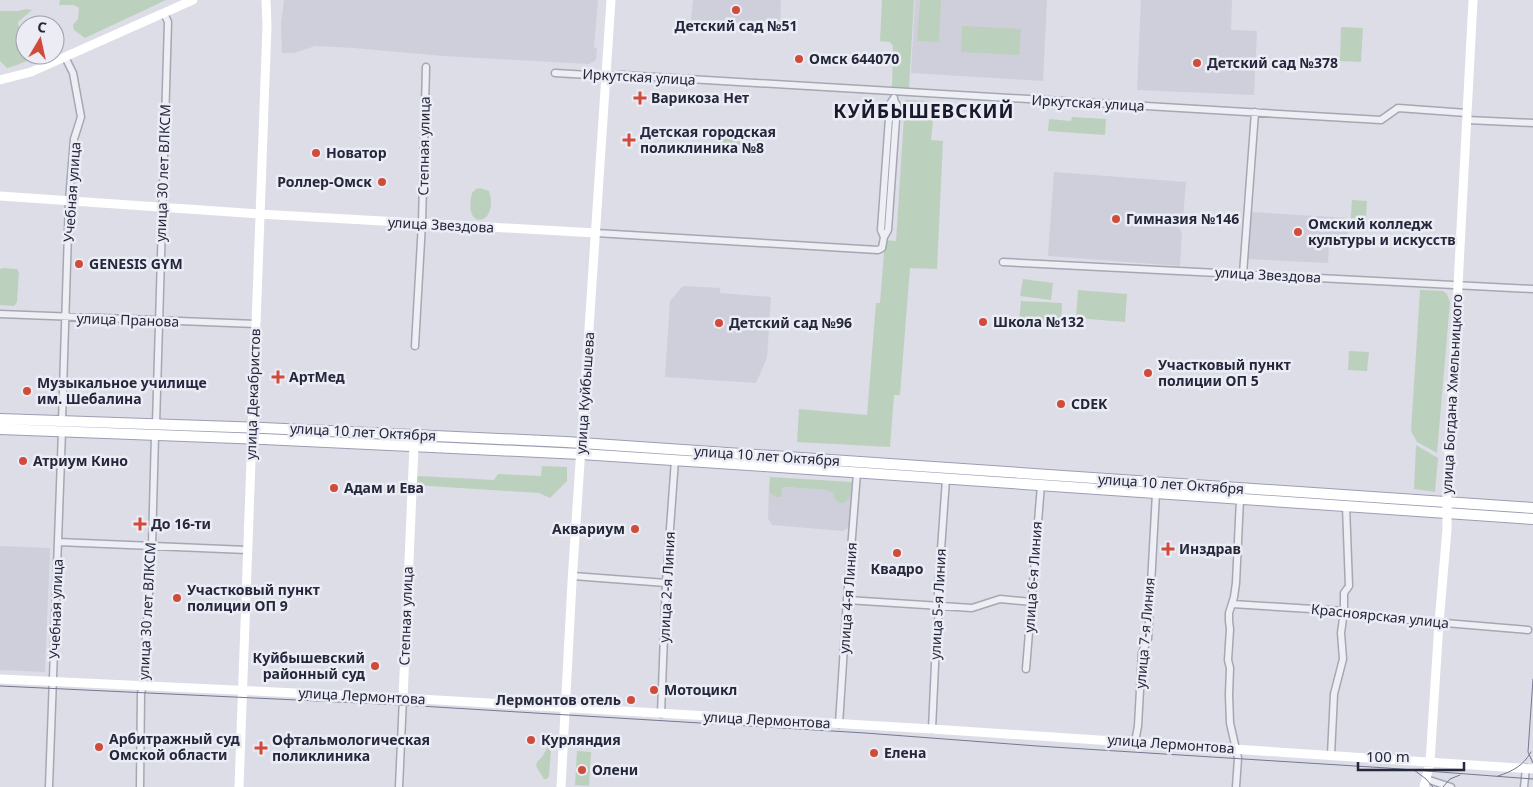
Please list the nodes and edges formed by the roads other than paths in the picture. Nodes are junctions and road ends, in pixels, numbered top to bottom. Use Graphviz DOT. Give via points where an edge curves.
graph roads {
  1 [pos="193,0"];
  2 [pos="266,0"];
  3 [pos="611,0"];
  4 [pos="1473,0"];
  5 [pos="164,13"];
  6 [pos="65,57"];
  7 [pos="47,65"];
  8 [pos="426,67"];
  9 [pos="555,73"];
  10 [pos="606,76"];
  11 [pos="0,80"];
  12 [pos="894,92"];
  13 [pos="1255,112"];
  14 [pos="1467,117"];
  15 [pos="1533,123"];
  16 [pos="0,196"];
  17 [pos="69,201"];
  18 [pos="162,208"];
  19 [pos="259,214"];
  20 [pos="422,224"];
  21 [pos="596,233"];
  22 [pos="1003,262"];
  23 [pos="1243,274"];
  24 [pos="1458,285"];
  25 [pos="1533,289"];
  26 [pos="0,314"];
  27 [pos="66,318"];
  28 [pos="159,321"];
  29 [pos="256,324"];
  30 [pos="415,346"];
  31 [pos="0,419"];
  32 [pos="62,426"];
  33 [pos="252,427"];
  34 [pos="0,429"];
  35 [pos="155,429"];
  36 [pos="252,438"];
  37 [pos="582,443"];
  38 [pos="414,446"];
  39 [pos="581,454"];
  40 [pos="675,460"];
  41 [pos="857,472"];
  42 [pos="946,479"];
  43 [pos="1041,485"];
  44 [pos="1156,493"];
  45 [pos="1240,499"];
  46 [pos="1346,506"];
  47 [pos="1447,508"];
  48 [pos="1533,508"];
  49 [pos="1533,519"];
  50 [pos="58,542"];
  51 [pos="152,545"];
  52 [pos="246,550"];
  53 [pos="573,576"];
  54 [pos="666,583"];
  55 [pos="847,600"];
  56 [pos="1032,602"];
  57 [pos="1232,604"];
  58 [pos="939,605"];
  59 [pos="1344,611"];
  60 [pos="1439,623"];
  61 [pos="1528,630"];
  62 [pos="1026,669"];
  63 [pos="0,679"];
  64 [pos="53,681"];
  65 [pos="143,686"];
  66 [pos="241,690"];
  67 [pos="403,698"];
  68 [pos="565,708"];
  69 [pos="661,714"];
  70 [pos="839,724"];
  71 [pos="932,729"];
  72 [pos="1135,742"];
  73 [pos="1236,748"];
  74 [pos="1332,755"];
  75 [pos="1430,762"];
  76 [pos="1529,768"];
  77 [pos="1425,783"];
  78 [pos="49,787"];
  79 [pos="140,787"];
  80 [pos="239,787"];
  81 [pos="399,787"];
  82 [pos="561,787"];
  83 [pos="1236,787"];
  84 [pos="1451,787"];
  85 [pos="1524,787"];
  1 -- 5 [label="main road"];
  2 -- 19 [label="main road, улица Декабристов"];
  3 -- 10 [label="main road, улица Куйбышева"];
  4 -- 14 [label="main road, улица Богдана Хмельницкого"];
  5 -- 6 [label="main road"];
  5 -- 18 [label="street, улица 30 лет ВЛКСМ" via="168,22"];
  6 -- 17 [label="street, Учебная улица" via="73,73 81,117 74,139"];
  7 -- 11 [label="main road"];
  8 -- 20 [label="street, Степная улица"];
  9 -- 10 [label="street, Иркутская улица"];
  10 -- 12 [label="street, Иркутская улица"];
  10 -- 21 [label="main road, улица Куйбышева"];
  12 -- 13 [label="street, Иркутская улица"];
  12 -- 21 [label="street, улица Звездова" via="897,105 888,230 882,248 878,250"];
  13 -- 14 [label="street, Иркутская улица" via="1381,120 1398,108"];
  13 -- 23 [label="street"];
  14 -- 15 [label="street, Иркутская улица"];
  14 -- 24 [label="main road, улица Богдана Хмельницкого"];
  16 -- 17 [label="main road, улица Звездова"];
  17 -- 18 [label="main road, улица Звездова"];
  17 -- 27 [label="street, Учебная улица"];
  18 -- 19 [label="main road, улица Звездова"];
  18 -- 28 [label="street, улица 30 лет ВЛКСМ"];
  19 -- 20 [label="main road, улица Звездова"];
  19 -- 29 [label="main road, улица Декабристов"];
  20 -- 21 [label="main road, улица Звездова"];
  20 -- 30 [label="street, Степная улица"];
  21 -- 37 [label="main road, улица Куйбышева"];
  22 -- 23 [label="street, улица Звездова"];
  23 -- 24 [label="street, улица Звездова"];
  24 -- 25 [label="street, улица Звездова"];
  24 -- 47 [label="main road, улица Богдана Хмельницкого"];
  26 -- 27 [label="street, улица Пранова"];
  27 -- 28 [label="street, улица Пранова"];
  27 -- 32 [label="street, Учебная улица"];
  28 -- 29 [label="street, улица Пранова"];
  28 -- 35 [label="street, улица 30 лет ВЛКСМ"];
  29 -- 33 [label="main road, улица Декабристов"];
  31 -- 32 [label="main road, улица 10 лет Октября"];
  32 -- 34 [label="main road, улица 10 лет Октября"];
  32 -- 35 [label="main road, улица 10 лет Октября"];
  32 -- 50 [label="street, Учебная улица"];
  33 -- 35 [label="main road, улица 10 лет Октября"];
  33 -- 36 [label="main road, улица Декабристов"];
  33 -- 37 [label="main road, улица 10 лет Октября"];
  35 -- 36 [label="main road, улица 10 лет Октября"];
  35 -- 51 [label="street, улица 30 лет ВЛКСМ"];
  36 -- 38 [label="main road, улица 10 лет Октября"];
  36 -- 52 [label="main road, улица Декабристов"];
  37 -- 39 [label="main road, улица Куйбышева"];
  37 -- 47 [label="main road, улица 10 лет Октября"];
  38 -- 39 [label="main road, улица 10 лет Октября"];
  38 -- 67 [label="main road, Степная улица"];
  39 -- 40 [label="main road, улица 10 лет Октября"];
  39 -- 53 [label="main road, улица Куйбышева"];
  40 -- 41 [label="main road, улица 10 лет Октября"];
  40 -- 54 [label="street, улица 2-я Линия"];
  41 -- 42 [label="main road, улица 10 лет Октября"];
  41 -- 55 [label="street, улица 4-я Линия"];
  42 -- 43 [label="main road, улица 10 лет Октября"];
  42 -- 58 [label="street, улица 5-я Линия"];
  43 -- 44 [label="main road, улица 10 лет Октября"];
  43 -- 56 [label="street, улица 6-я Линия"];
  44 -- 45 [label="main road, улица 10 лет Октября"];
  44 -- 72 [label="street, улица 7-я Линия" via="1148,639 1142,653"];
  45 -- 46 [label="main road, улица 10 лет Октября"];
  45 -- 57 [label="street"];
  46 -- 47 [label="main road, улица 10 лет Октября"];
  46 -- 59 [label="street" via="1348,586 1344,593"];
  47 -- 48 [label="main road, улица 10 лет Октября"];
  47 -- 49 [label="main road, улица 10 лет Октября"];
  47 -- 60 [label="main road, улица Богдана Хмельницкого"];
  50 -- 51 [label="street"];
  50 -- 64 [label="street, Учебная улица"];
  51 -- 52 [label="street"];
  51 -- 65 [label="street, улица 30 лет ВЛКСМ"];
  52 -- 66 [label="main road, улица Декабристов"];
  53 -- 54 [label="street"];
  53 -- 68 [label="main road, улица Куйбышева"];
  54 -- 69 [label="street, улица 2-я Линия"];
  55 -- 58 [label="street"];
  55 -- 70 [label="street, улица 4-я Линия"];
  56 -- 58 [label="street" via="1000,599 972,608"];
  56 -- 62 [label="street, улица 6-я Линия"];
  57 -- 59 [label="street, Красноярская улица"];
  57 -- 73 [label="street" via="1228,660 1230,723"];
  58 -- 71 [label="street, улица 5-я Линия"];
  59 -- 60 [label="street, Красноярская улица" via="1361,616"];
  59 -- 74 [label="street" via="1341,633 1343,659 1334,700"];
  60 -- 61 [label="street, Красноярская улица"];
  60 -- 75 [label="main road, улица Богдана Хмельницкого"];
  63 -- 64 [label="main road, улица Лермонтова"];
  64 -- 65 [label="main road, улица Лермонтова"];
  64 -- 78 [label="street, Учебная улица"];
  65 -- 66 [label="main road, улица Лермонтова"];
  65 -- 79 [label="street, улица 30 лет ВЛКСМ"];
  66 -- 67 [label="main road, улица Лермонтова"];
  66 -- 80 [label="main road, улица Декабристов"];
  67 -- 68 [label="main road, улица Лермонтова"];
  67 -- 81 [label="street, Степная улица"];
  68 -- 69 [label="main road, улица Лермонтова"];
  68 -- 82 [label="main road, улица Куйбышева"];
  69 -- 70 [label="main road, улица Лермонтова"];
  70 -- 71 [label="main road, улица Лермонтова"];
  71 -- 72 [label="main road, улица Лермонтова"];
  72 -- 73 [label="main road, улица Лермонтова"];
  73 -- 74 [label="main road, улица Лермонтова"];
  73 -- 83 [label="street"];
  74 -- 75 [label="main road, улица Лермонтова"];
  75 -- 76 [label="main road, улица Лермонтова"];
  75 -- 77 [label="main road, улица Богдана Хмельницкого"];
  76 -- 85 [label="street"];
  77 -- 84 [label="street"];
}
